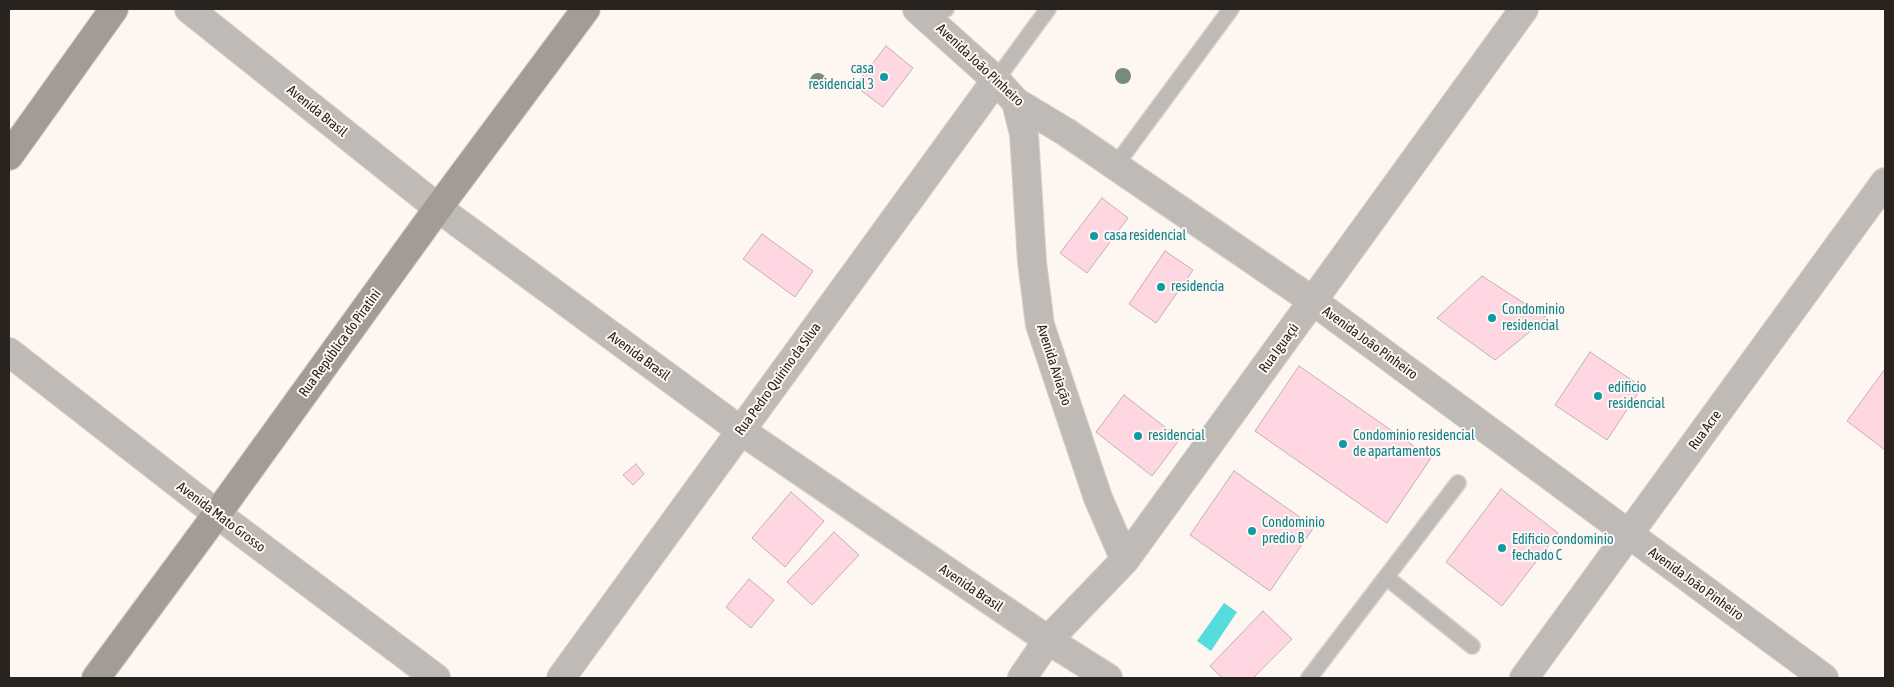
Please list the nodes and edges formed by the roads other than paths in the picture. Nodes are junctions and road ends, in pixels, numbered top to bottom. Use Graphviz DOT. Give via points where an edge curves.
graph roads {
  1 [pos="114,9"];
  2 [pos="189,9"];
  3 [pos="586,9"];
  4 [pos="1048,9"];
  5 [pos="1231,9"];
  6 [pos="1524,9"];
  7 [pos="930,11"];
  8 [pos="996,80"];
  9 [pos="1016,102"];
  10 [pos="9,156"];
  11 [pos="1115,166"];
  12 [pos="1885,182"];
  13 [pos="438,208"];
  14 [pos="1313,301"];
  15 [pos="9,352"];
  16 [pos="740,430"];
  17 [pos="1458,483"];
  18 [pos="217,514"];
  19 [pos="1629,534"];
  20 [pos="1125,560"];
  21 [pos="1386,577"];
  22 [pos="1048,640"];
  23 [pos="1472,646"];
  24 [pos="96,678"];
  25 [pos="436,678"];
  26 [pos="561,678"];
  27 [pos="1022,678"];
  28 [pos="1108,678"];
  29 [pos="1308,678"];
  30 [pos="1524,678"];
  31 [pos="1824,678"];
  1 -- 10 [label="street"];
  2 -- 13 [label="street, Avenida Brasil"];
  3 -- 13 [label="street, Rua República do Piratini"];
  4 -- 8 [label="lane"];
  5 -- 11 [label="lane"];
  6 -- 14 [label="street, Rua Iguaçú"];
  7 -- 8 [label="street, Avenida João Pinheiro"];
  8 -- 9 [label="street, Avenida João Pinheiro"];
  8 -- 16 [label="street, Rua Pedro Quirino da Silva"];
  9 -- 11 [label="street, Avenida João Pinheiro"];
  9 -- 20 [label="street, Avenida Aviação" via="1024,134 1032,262 1040,325 1098,498"];
  11 -- 14 [label="street, Avenida João Pinheiro"];
  12 -- 19 [label="street, Rua Acre"];
  13 -- 16 [label="street, Avenida Brasil"];
  13 -- 18 [label="street, Rua República do Piratini"];
  14 -- 19 [label="street, Avenida João Pinheiro"];
  14 -- 20 [label="street, Rua Iguaçú"];
  15 -- 18 [label="street, Avenida Mato Grosso"];
  16 -- 22 [label="street, Avenida Brasil"];
  16 -- 26 [label="street, Rua Pedro Quirino da Silva"];
  17 -- 21 [label="lane"];
  18 -- 24 [label="street, Rua República do Piratini"];
  18 -- 25 [label="street, Avenida Mato Grosso"];
  19 -- 30 [label="street, Rua Acre"];
  19 -- 31 [label="street, Avenida João Pinheiro"];
  20 -- 22 [label="street, Rua Iguaçú"];
  21 -- 23 [label="lane"];
  21 -- 29 [label="lane"];
  22 -- 27 [label="street, Rua Iguaçú"];
  22 -- 28 [label="street, Avenida Brasil"];
}
